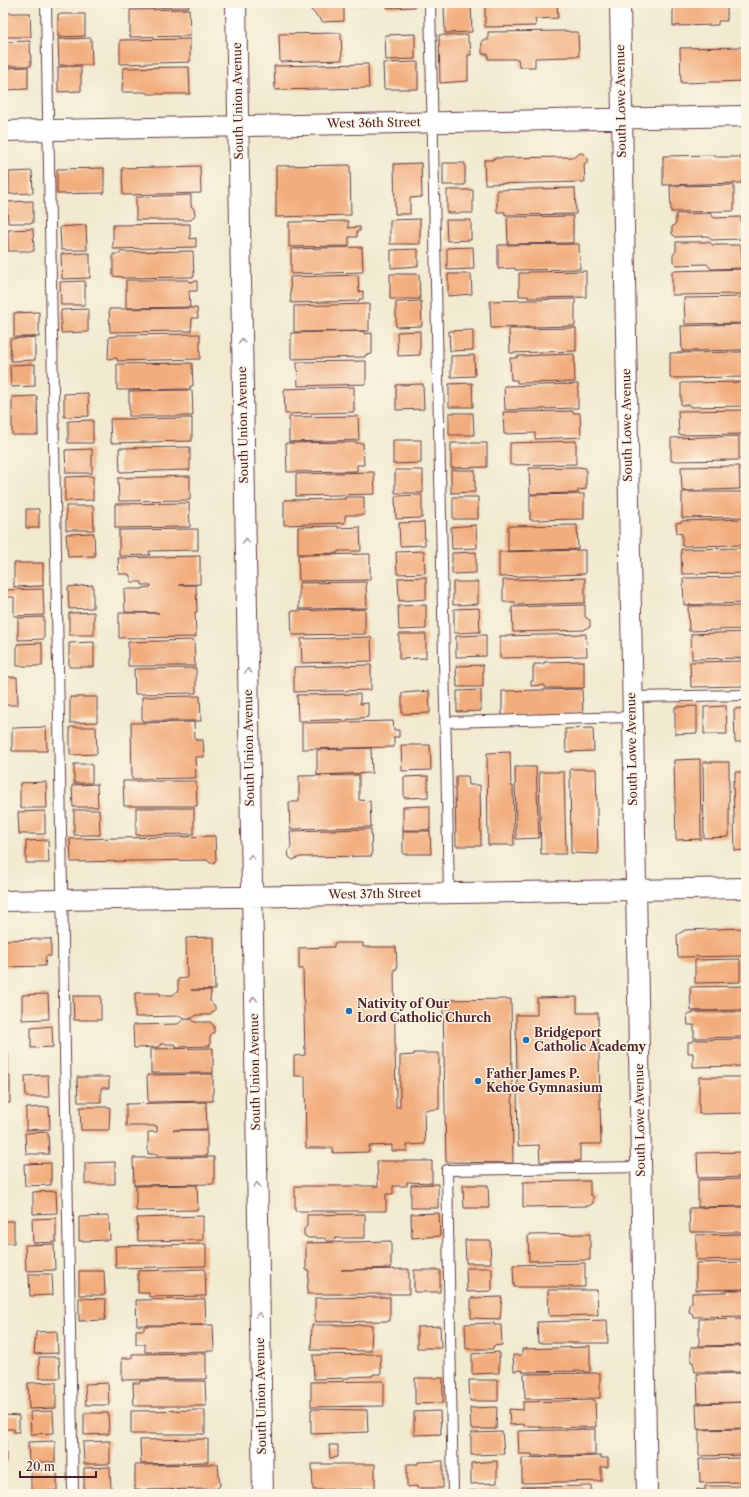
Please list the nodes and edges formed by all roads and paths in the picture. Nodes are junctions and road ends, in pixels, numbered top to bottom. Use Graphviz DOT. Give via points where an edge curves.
graph roads {
  1 [pos="46,3"];
  2 [pos="236,3"];
  3 [pos="430,3"];
  4 [pos="620,3"];
  5 [pos="746,116"];
  6 [pos="621,119"];
  7 [pos="432,122"];
  8 [pos="238,126"];
  9 [pos="48,130"];
  10 [pos="3,131"];
  11 [pos="746,695"];
  12 [pos="632,697"];
  13 [pos="632,717"];
  14 [pos="446,722"];
  15 [pos="746,888"];
  16 [pos="635,890"];
  17 [pos="449,893"];
  18 [pos="252,896"];
  19 [pos="62,900"];
  20 [pos="3,901"];
  21 [pos="640,1167"];
  22 [pos="73,1494"];
  23 [pos="263,1494"];
  24 [pos="453,1494"];
  25 [pos="647,1494"];
  1 -- 9 [label="lane"];
  2 -- 8 [label="street, South Union Avenue"];
  3 -- 7 [label="lane"];
  4 -- 6 [label="street, South Lowe Avenue"];
  5 -- 6 [label="street, West 36th Street"];
  6 -- 7 [label="street, West 36th Street"];
  6 -- 12 [label="street, South Lowe Avenue"];
  7 -- 8 [label="street, West 36th Street"];
  7 -- 14 [label="lane"];
  8 -- 9 [label="street, West 36th Street"];
  18 -- 8 [label="street, South Union Avenue, one-way"];
  9 -- 10 [label="street, West 36th Street"];
  9 -- 19 [label="lane"];
  11 -- 12 [label="lane"];
  12 -- 13 [label="street, South Lowe Avenue"];
  13 -- 14 [label="lane"];
  13 -- 16 [label="street, South Lowe Avenue"];
  14 -- 17 [label="lane"];
  15 -- 16 [label="street, West 37th Street"];
  16 -- 17 [label="street, West 37th Street"];
  16 -- 21 [label="street, South Lowe Avenue"];
  17 -- 18 [label="street, West 37th Street"];
  18 -- 19 [label="street, West 37th Street"];
  23 -- 18 [label="street, South Union Avenue, one-way"];
  19 -- 20 [label="street, West 37th Street"];
  19 -- 22 [label="lane"];
  21 -- 24 [label="lane" via="447,1170"];
  21 -- 25 [label="street, South Lowe Avenue"];
}
